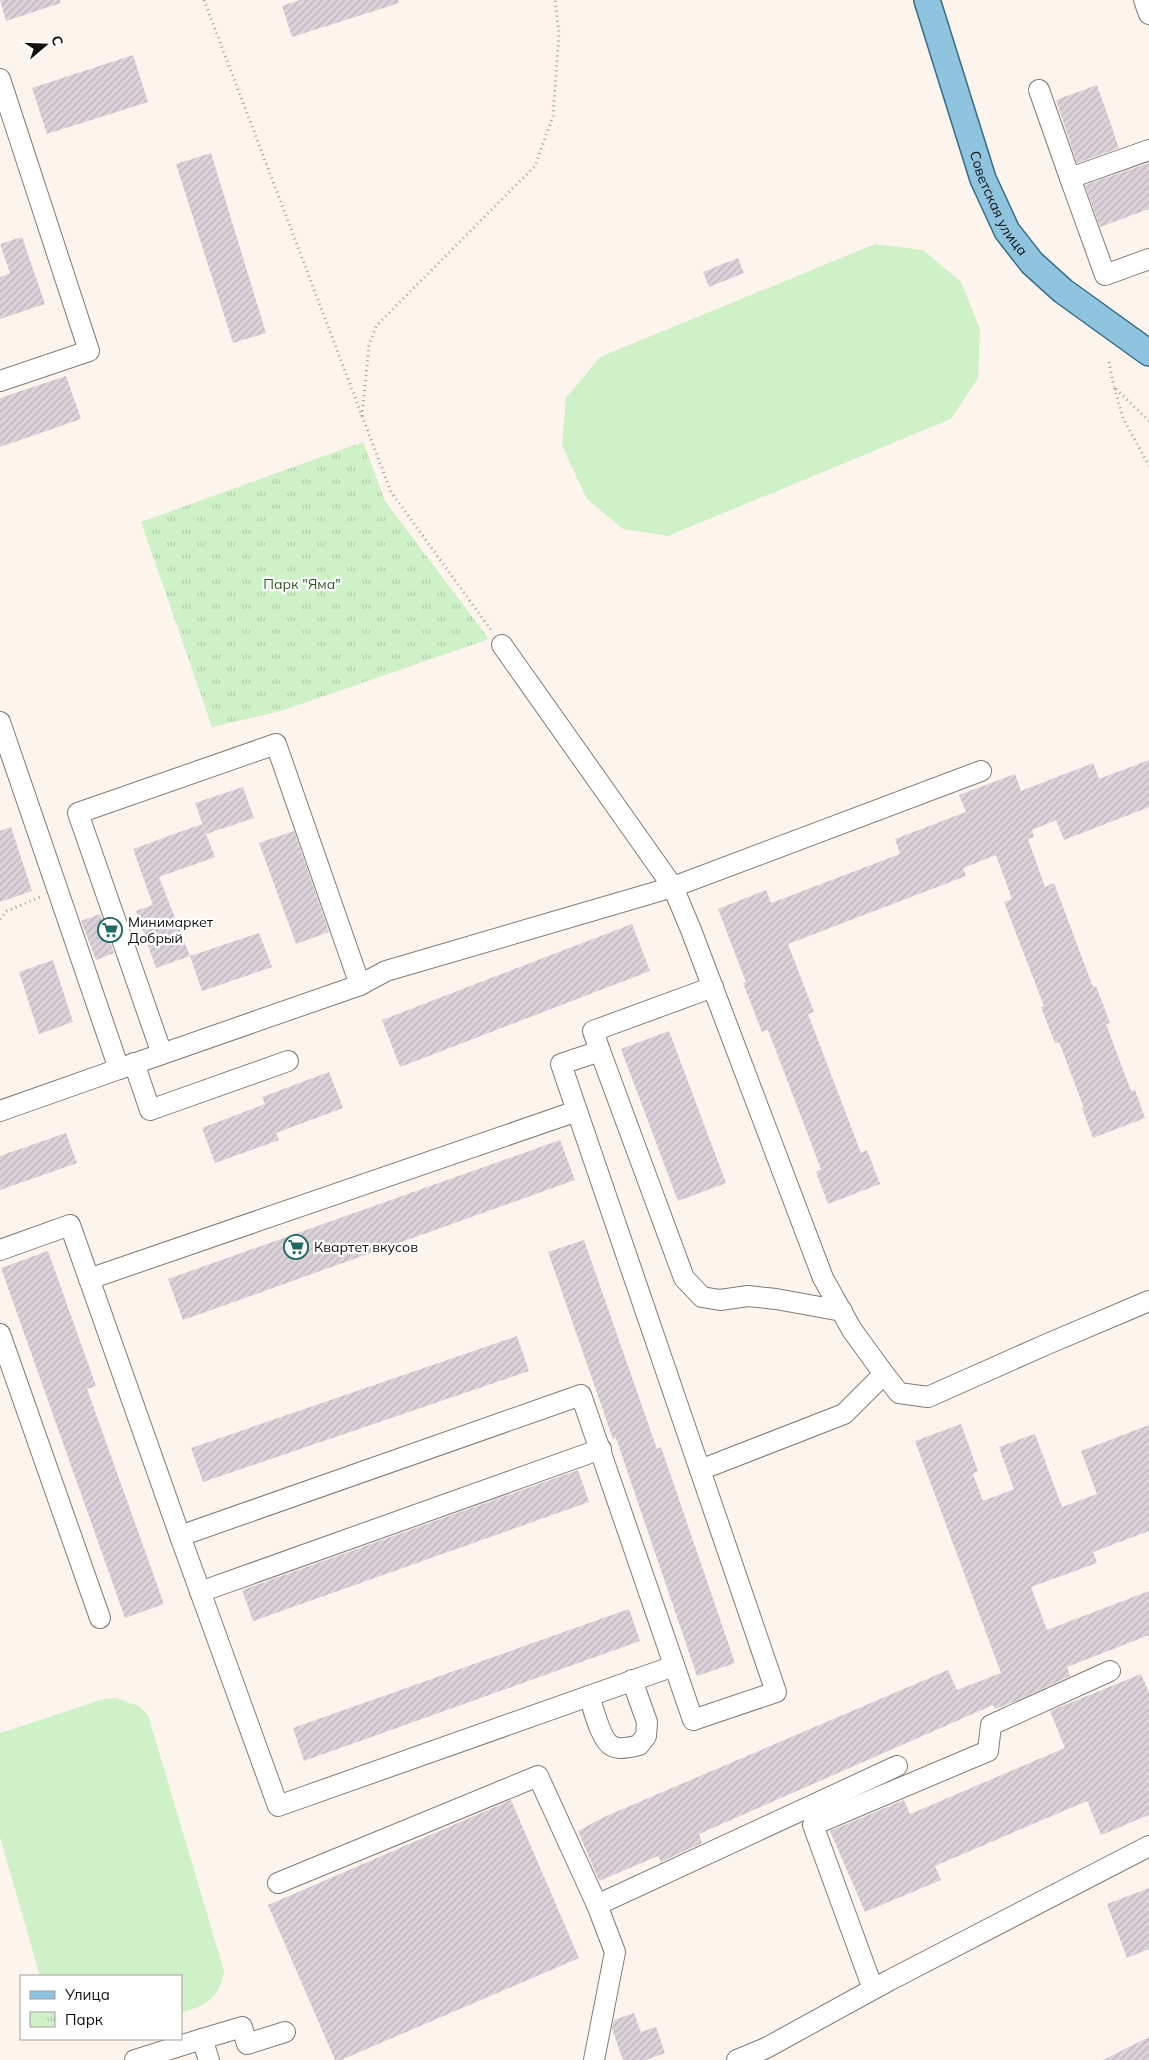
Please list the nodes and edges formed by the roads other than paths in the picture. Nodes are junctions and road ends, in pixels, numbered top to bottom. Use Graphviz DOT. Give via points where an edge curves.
graph roads {
  1 [pos="927,0"];
  2 [pos="1144,0"];
  3 [pos="1149,14"];
  4 [pos="0,79"];
  5 [pos="1039,90"];
  6 [pos="1149,150"];
  7 [pos="1070,178"];
  8 [pos="1149,258"];
  9 [pos="1149,353"];
  10 [pos="0,381"];
  11 [pos="502,645"];
  12 [pos="0,722"];
  13 [pos="980,771"];
  14 [pos="673,887"];
  15 [pos="360,985"];
  16 [pos="713,986"];
  17 [pos="600,1051"];
  18 [pos="162,1054"];
  19 [pos="288,1061"];
  20 [pos="127,1066"];
  21 [pos="0,1111"];
  22 [pos="577,1111"];
  23 [pos="0,1250"];
  24 [pos="89,1279"];
  25 [pos="1149,1301"];
  26 [pos="842,1311"];
  27 [pos="0,1334"];
  28 [pos="884,1374"];
  29 [pos="601,1449"];
  30 [pos="700,1470"];
  31 [pos="180,1536"];
  32 [pos="200,1592"];
  33 [pos="100,1618"];
  34 [pos="674,1666"];
  35 [pos="1110,1671"];
  36 [pos="632,1680"];
  37 [pos="589,1696"];
  38 [pos="897,1766"];
  39 [pos="1149,1846"];
  40 [pos="278,1883"];
  41 [pos="597,1906"];
  42 [pos="873,1989"];
  43 [pos="285,2032"];
  44 [pos="202,2039"];
  45 [pos="135,2060"];
  46 [pos="209,2060"];
  47 [pos="594,2060"];
  48 [pos="737,2060"];
  1 -- 9 [label="main road, Советская улица" via="983,179 1007,231 1032,263 1063,291"];
  2 -- 3 [label="lane"];
  4 -- 10 [label="lane" via="88,351"];
  5 -- 7 [label="lane"];
  6 -- 7 [label="lane"];
  7 -- 8 [label="lane" via="1105,275"];
  11 -- 14 [label="lane"];
  12 -- 20 [label="lane" via="57,889"];
  13 -- 14 [label="lane"];
  14 -- 15 [label="lane" via="386,971"];
  14 -- 16 [label="lane"];
  15 -- 18 [label="lane"];
  15 -- 18 [label="lane" via="276,744 78,813"];
  16 -- 17 [label="lane" via="593,1031"];
  16 -- 26 [label="lane" via="824,1278"];
  17 -- 22 [label="lane" via="561,1064"];
  17 -- 26 [label="lane" via="684,1278 702,1297 720,1300 748,1296"];
  18 -- 20 [label="lane"];
  19 -- 20 [label="lane" via="150,1110"];
  20 -- 21 [label="lane"];
  22 -- 24 [label="lane"];
  22 -- 30 [label="lane"];
  23 -- 24 [label="lane" via="70,1225"];
  24 -- 31 [label="lane"];
  25 -- 28 [label="lane" via="928,1397 898,1392"];
  26 -- 28 [label="lane"];
  27 -- 33 [label="lane"];
  28 -- 30 [label="lane" via="844,1414"];
  29 -- 31 [label="lane" via="582,1395"];
  29 -- 32 [label="lane"];
  29 -- 34 [label="lane"];
  30 -- 34 [label="lane" via="776,1692 693,1720"];
  31 -- 32 [label="lane"];
  32 -- 37 [label="lane" via="278,1806"];
  34 -- 36 [label="lane"];
  35 -- 42 [label="lane" via="991,1725 988,1751 813,1825"];
  36 -- 37 [label="lane"];
  36 -- 37 [label="lane" via="647,1722 646,1736 640,1745 612,1746 604,1738"];
  38 -- 41 [label="lane"];
  39 -- 42 [label="lane"];
  40 -- 41 [label="lane" via="538,1776"];
  41 -- 47 [label="lane" via="615,1952"];
  42 -- 48 [label="lane" via="766,2048"];
  43 -- 44 [label="lane" via="247,2044 242,2027"];
  44 -- 45 [label="lane"];
  44 -- 46 [label="lane"];
}
